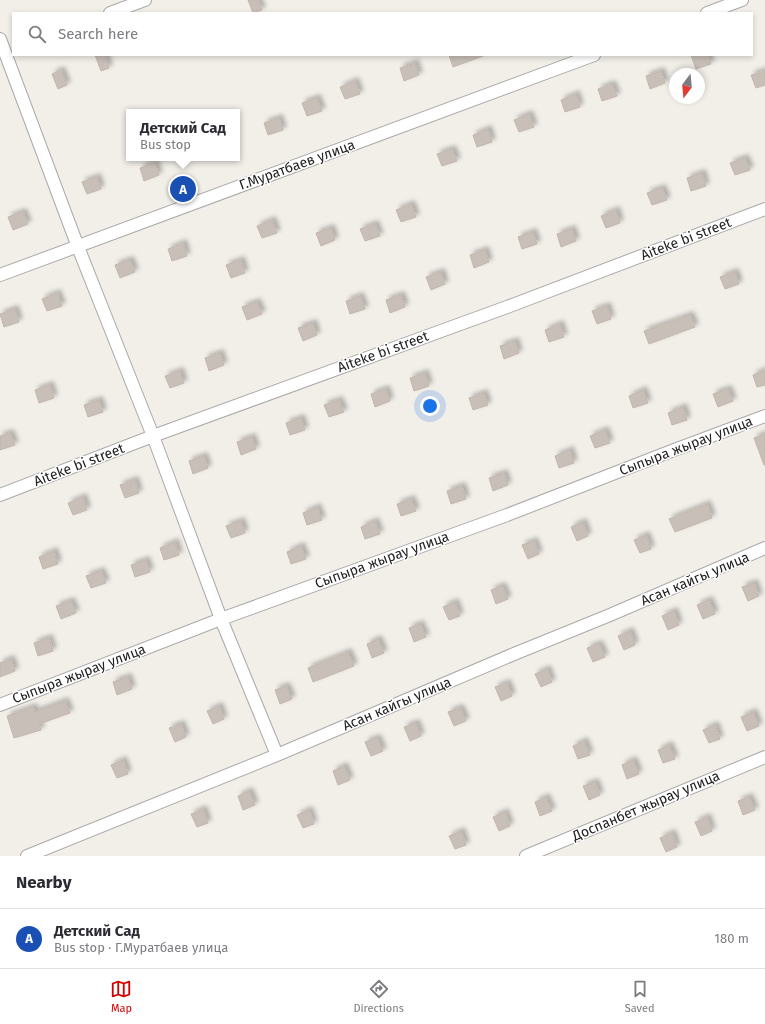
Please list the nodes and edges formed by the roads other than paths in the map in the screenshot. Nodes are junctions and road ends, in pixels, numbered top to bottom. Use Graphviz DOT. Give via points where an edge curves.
graph roads {
  1 [pos="145,0"];
  2 [pos="742,0"];
  3 [pos="113,12"];
  4 [pos="710,12"];
  5 [pos="4,46"];
  6 [pos="591,56"];
  7 [pos="765,209"];
  8 [pos="78,247"];
  9 [pos="0,275"];
  10 [pos="765,416"];
  11 [pos="152,436"];
  12 [pos="0,495"];
  13 [pos="765,548"];
  14 [pos="221,620"];
  15 [pos="0,705"];
  16 [pos="277,755"];
  17 [pos="765,757"];
  18 [pos="27,856"];
  19 [pos="526,856"];
  1 -- 3 [label="street"];
  2 -- 4 [label="street"];
  5 -- 8 [label="street"];
  6 -- 8 [label="street, Г.Муратбаев улица"];
  7 -- 11 [label="street, Aiteke bi street"];
  8 -- 9 [label="street, Г.Муратбаев улица"];
  8 -- 11 [label="street"];
  10 -- 14 [label="street, Сыпыра жырау улица" via="507,515"];
  11 -- 12 [label="street, Aiteke bi street"];
  11 -- 14 [label="street"];
  13 -- 16 [label="street, Асан кайгы улица"];
  14 -- 15 [label="street, Сыпыра жырау улица"];
  14 -- 16 [label="street"];
  16 -- 18 [label="street, Асан кайгы улица"];
  17 -- 19 [label="street, Доспанбет жырау улица"];
}
